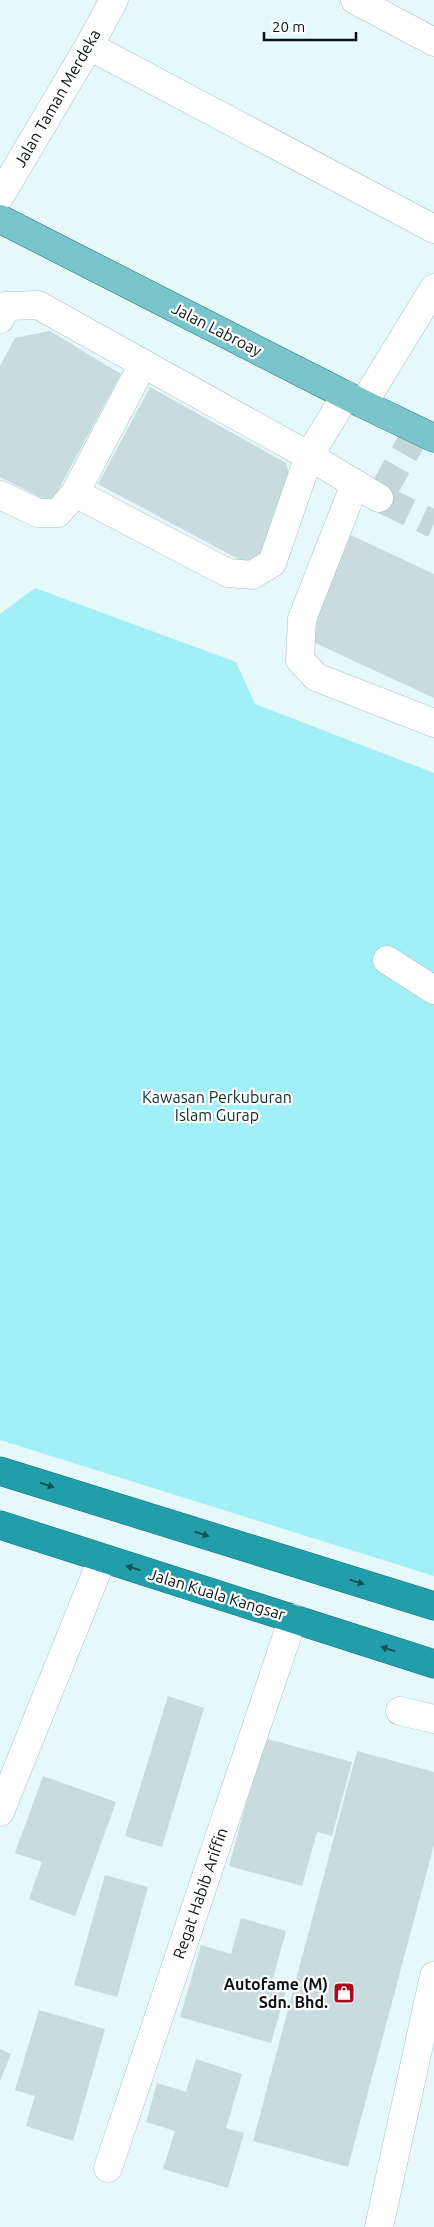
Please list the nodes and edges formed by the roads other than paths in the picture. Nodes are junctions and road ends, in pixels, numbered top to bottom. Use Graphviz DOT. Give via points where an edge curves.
graph roads {
  1 [pos="114,0"];
  2 [pos="355,0"];
  3 [pos="431,35"];
  4 [pos="89,46"];
  5 [pos="0,196"];
  6 [pos="0,219"];
  7 [pos="434,229"];
  8 [pos="434,288"];
  9 [pos="0,319"];
  10 [pos="143,364"];
  11 [pos="355,400"];
  12 [pos="434,438"];
  13 [pos="309,456"];
  14 [pos="355,484"];
  15 [pos="75,493"];
  16 [pos="0,495"];
  17 [pos="379,498"];
  18 [pos="434,723"];
  19 [pos="387,960"];
  20 [pos="434,990"];
  21 [pos="0,1471"];
  22 [pos="0,1525"];
  23 [pos="102,1558"];
  24 [pos="434,1606"];
  25 [pos="293,1618"];
  26 [pos="434,1664"];
  27 [pos="400,1711"];
  28 [pos="434,1719"];
  29 [pos="0,1812"];
  30 [pos="434,1976"];
  31 [pos="108,2168"];
  32 [pos="379,2227"];
  1 -- 4 [label="street, Jalan Taman Merdeka"];
  2 -- 3 [label="street"];
  4 -- 5 [label="street, Jalan Taman Merdeka"];
  4 -- 7 [label="street"];
  6 -- 11 [label="main road, Jalan Labroay"];
  8 -- 11 [label="street"];
  9 -- 10 [label="street" via="6,306 38,306"];
  10 -- 13 [label="street"];
  10 -- 15 [label="street"];
  11 -- 12 [label="main road, Jalan Labroay"];
  11 -- 13 [label="street"];
  13 -- 14 [label="street"];
  13 -- 15 [label="street" via="272,563 252,575 228,573"];
  14 -- 17 [label="street"];
  14 -- 18 [label="street" via="302,619 300,660 316,677"];
  15 -- 16 [label="street" via="58,513 38,513"];
  19 -- 20 [label="street"];
  21 -- 24 [label="highway, one-way"];
  22 -- 23 [label="highway, Jalan Kuala Kangsar"];
  25 -- 23 [label="highway, Jalan Kuala Kangsar, one-way"];
  23 -- 29 [label="street"];
  26 -- 25 [label="highway, Jalan Kuala Kangsar, one-way"];
  25 -- 31 [label="street, Regat Habib Ariffin"];
  27 -- 28 [label="street"];
  30 -- 32 [label="street"];
}
